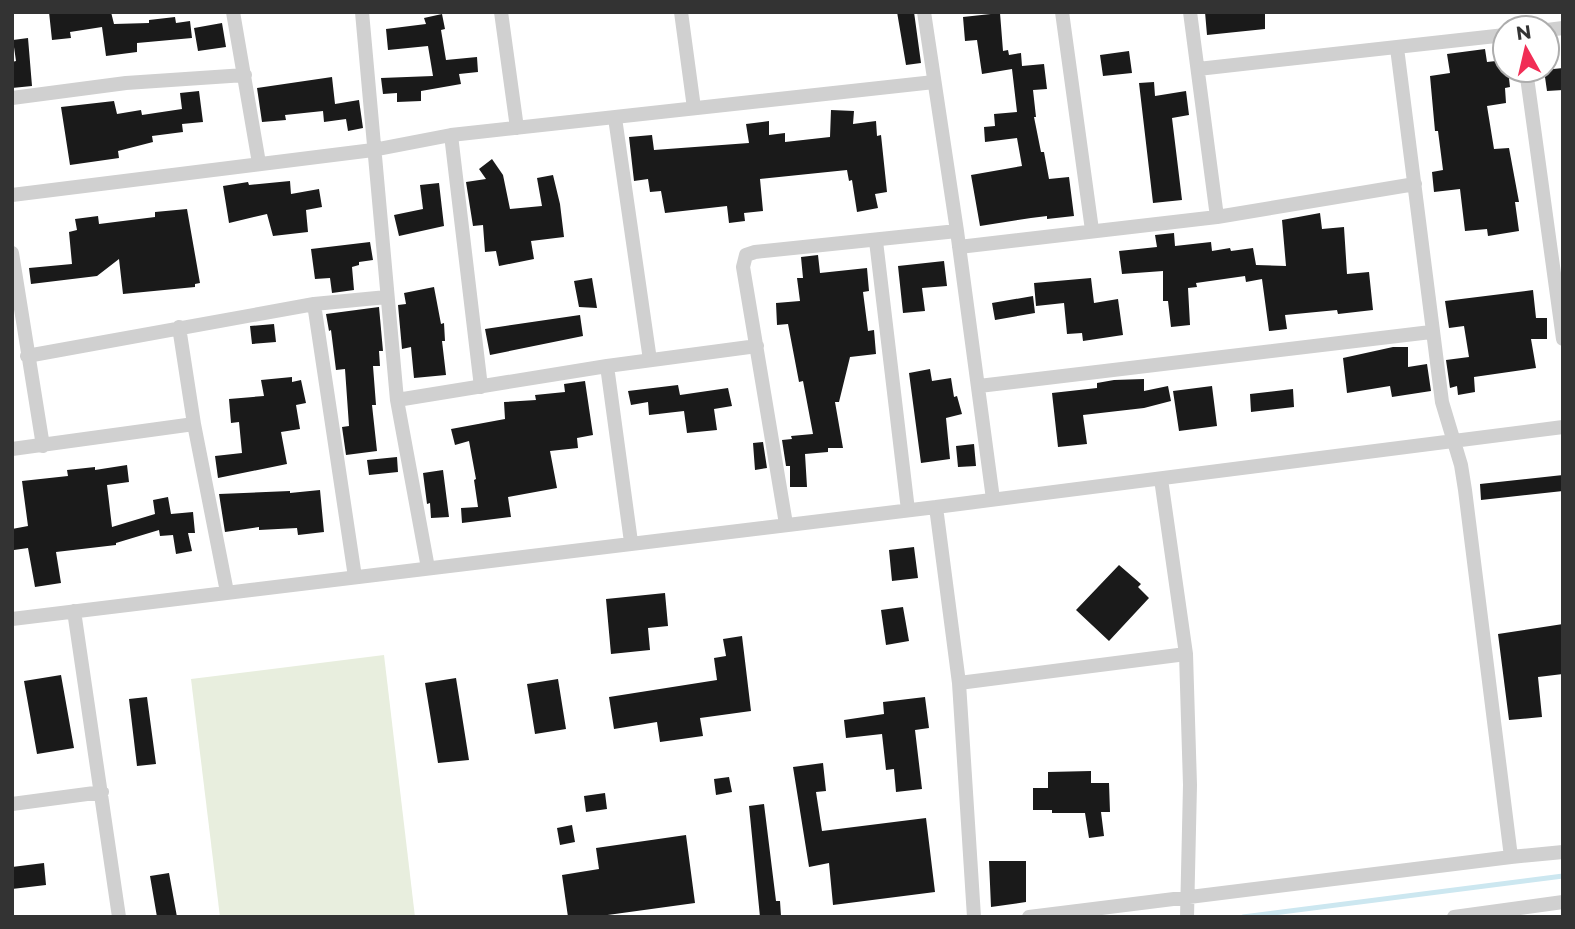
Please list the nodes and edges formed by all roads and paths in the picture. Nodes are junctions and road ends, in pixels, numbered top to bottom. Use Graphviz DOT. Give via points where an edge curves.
graph roads {
  1 [pos="233,12"];
  2 [pos="362,12"];
  3 [pos="501,12"];
  4 [pos="681,12"];
  5 [pos="924,12"];
  6 [pos="1062,12"];
  7 [pos="1190,12"];
  8 [pos="1491,37"];
  9 [pos="1397,48"];
  10 [pos="1198,69"];
  11 [pos="245,75"];
  12 [pos="934,82"];
  13 [pos="1528,84"];
  14 [pos="12,97"];
  15 [pos="694,108"];
  16 [pos="615,118"];
  17 [pos="517,128"];
  18 [pos="451,135"];
  19 [pos="373,150"];
  20 [pos="259,163"];
  21 [pos="1415,184"];
  22 [pos="12,195"];
  23 [pos="1217,217"];
  24 [pos="1092,230"];
  25 [pos="957,231"];
  26 [pos="876,241"];
  27 [pos="959,247"];
  28 [pos="12,253"];
  29 [pos="387,297"];
  30 [pos="314,304"];
  31 [pos="179,327"];
  32 [pos="1431,332"];
  33 [pos="1563,339"];
  34 [pos="757,346"];
  35 [pos="27,356"];
  36 [pos="650,360"];
  37 [pos="607,366"];
  38 [pos="979,386"];
  39 [pos="481,387"];
  40 [pos="397,400"];
  41 [pos="194,424"];
  42 [pos="1563,427"];
  43 [pos="1455,442"];
  44 [pos="43,446"];
  45 [pos="12,449"];
  46 [pos="1161,479"];
  47 [pos="993,499"];
  48 [pos="936,507"];
  49 [pos="908,510"];
  50 [pos="786,524"];
  51 [pos="631,542"];
  52 [pos="428,568"];
  53 [pos="355,577"];
  54 [pos="227,592"];
  55 [pos="74,611"];
  56 [pos="12,619"];
  57 [pos="1185,654"];
  58 [pos="959,683"];
  59 [pos="102,792"];
  60 [pos="12,804"];
  61 [pos="1563,852"];
  62 [pos="1511,857"];
  63 [pos="1186,898"];
  64 [pos="1563,902"];
  65 [pos="119,917"];
  66 [pos="974,917"];
  67 [pos="1029,917"];
  68 [pos="1187,917"];
  69 [pos="1454,917"];
  1 -- 11 [label="street"];
  2 -- 19 [label="street"];
  3 -- 17 [label="street"];
  4 -- 15 [label="street"];
  5 -- 12 [label="street"];
  6 -- 24 [label="street"];
  7 -- 10 [label="street"];
  8 -- 9 [label="street"];
  9 -- 10 [label="street"];
  9 -- 21 [label="street"];
  10 -- 23 [label="street"];
  11 -- 14 [label="street"];
  11 -- 20 [label="street"];
  12 -- 15 [label="street"];
  12 -- 25 [label="street"];
  13 -- 33 [label="street"];
  15 -- 16 [label="street"];
  16 -- 17 [label="street"];
  16 -- 36 [label="street"];
  17 -- 18 [label="street"];
  18 -- 19 [label="street"];
  18 -- 39 [label="street"];
  19 -- 20 [label="street"];
  19 -- 29 [label="street"];
  20 -- 22 [label="street"];
  21 -- 23 [label="street"];
  21 -- 32 [label="street"];
  23 -- 24 [label="street"];
  24 -- 27 [label="street"];
  25 -- 26 [label="street"];
  25 -- 27 [label="street"];
  26 -- 34 [label="street" via="746,255 743,267"];
  26 -- 49 [label="street"];
  27 -- 38 [label="street"];
  28 -- 35 [label="street"];
  29 -- 30 [label="street"];
  29 -- 40 [label="street"];
  30 -- 31 [label="street"];
  30 -- 53 [label="street"];
  31 -- 35 [label="street"];
  31 -- 41 [label="street"];
  32 -- 38 [label="street"];
  32 -- 43 [label="street" via="1442,402"];
  34 -- 36 [label="street"];
  34 -- 50 [label="street"];
  35 -- 44 [label="street"];
  36 -- 37 [label="street"];
  37 -- 39 [label="street"];
  37 -- 51 [label="street"];
  38 -- 47 [label="street"];
  39 -- 40 [label="street"];
  40 -- 52 [label="street"];
  41 -- 44 [label="street"];
  41 -- 54 [label="street"];
  42 -- 43 [label="street"];
  43 -- 46 [label="street"];
  43 -- 62 [label="street"];
  44 -- 45 [label="street"];
  46 -- 47 [label="street"];
  46 -- 57 [label="street"];
  47 -- 48 [label="street"];
  48 -- 49 [label="street"];
  48 -- 58 [label="street"];
  49 -- 50 [label="street"];
  50 -- 51 [label="street"];
  51 -- 52 [label="street"];
  52 -- 53 [label="street"];
  53 -- 54 [label="street"];
  54 -- 55 [label="street"];
  55 -- 56 [label="street"];
  55 -- 59 [label="street"];
  57 -- 58 [label="street"];
  57 -- 63 [label="street" via="1190,785"];
  58 -- 66 [label="street"];
  59 -- 60 [label="street"];
  59 -- 65 [label="street"];
  61 -- 62 [label="street"];
  62 -- 63 [label="street"];
  63 -- 67 [label="street"];
  63 -- 68 [label="street"];
  64 -- 69 [label="street"];
}
